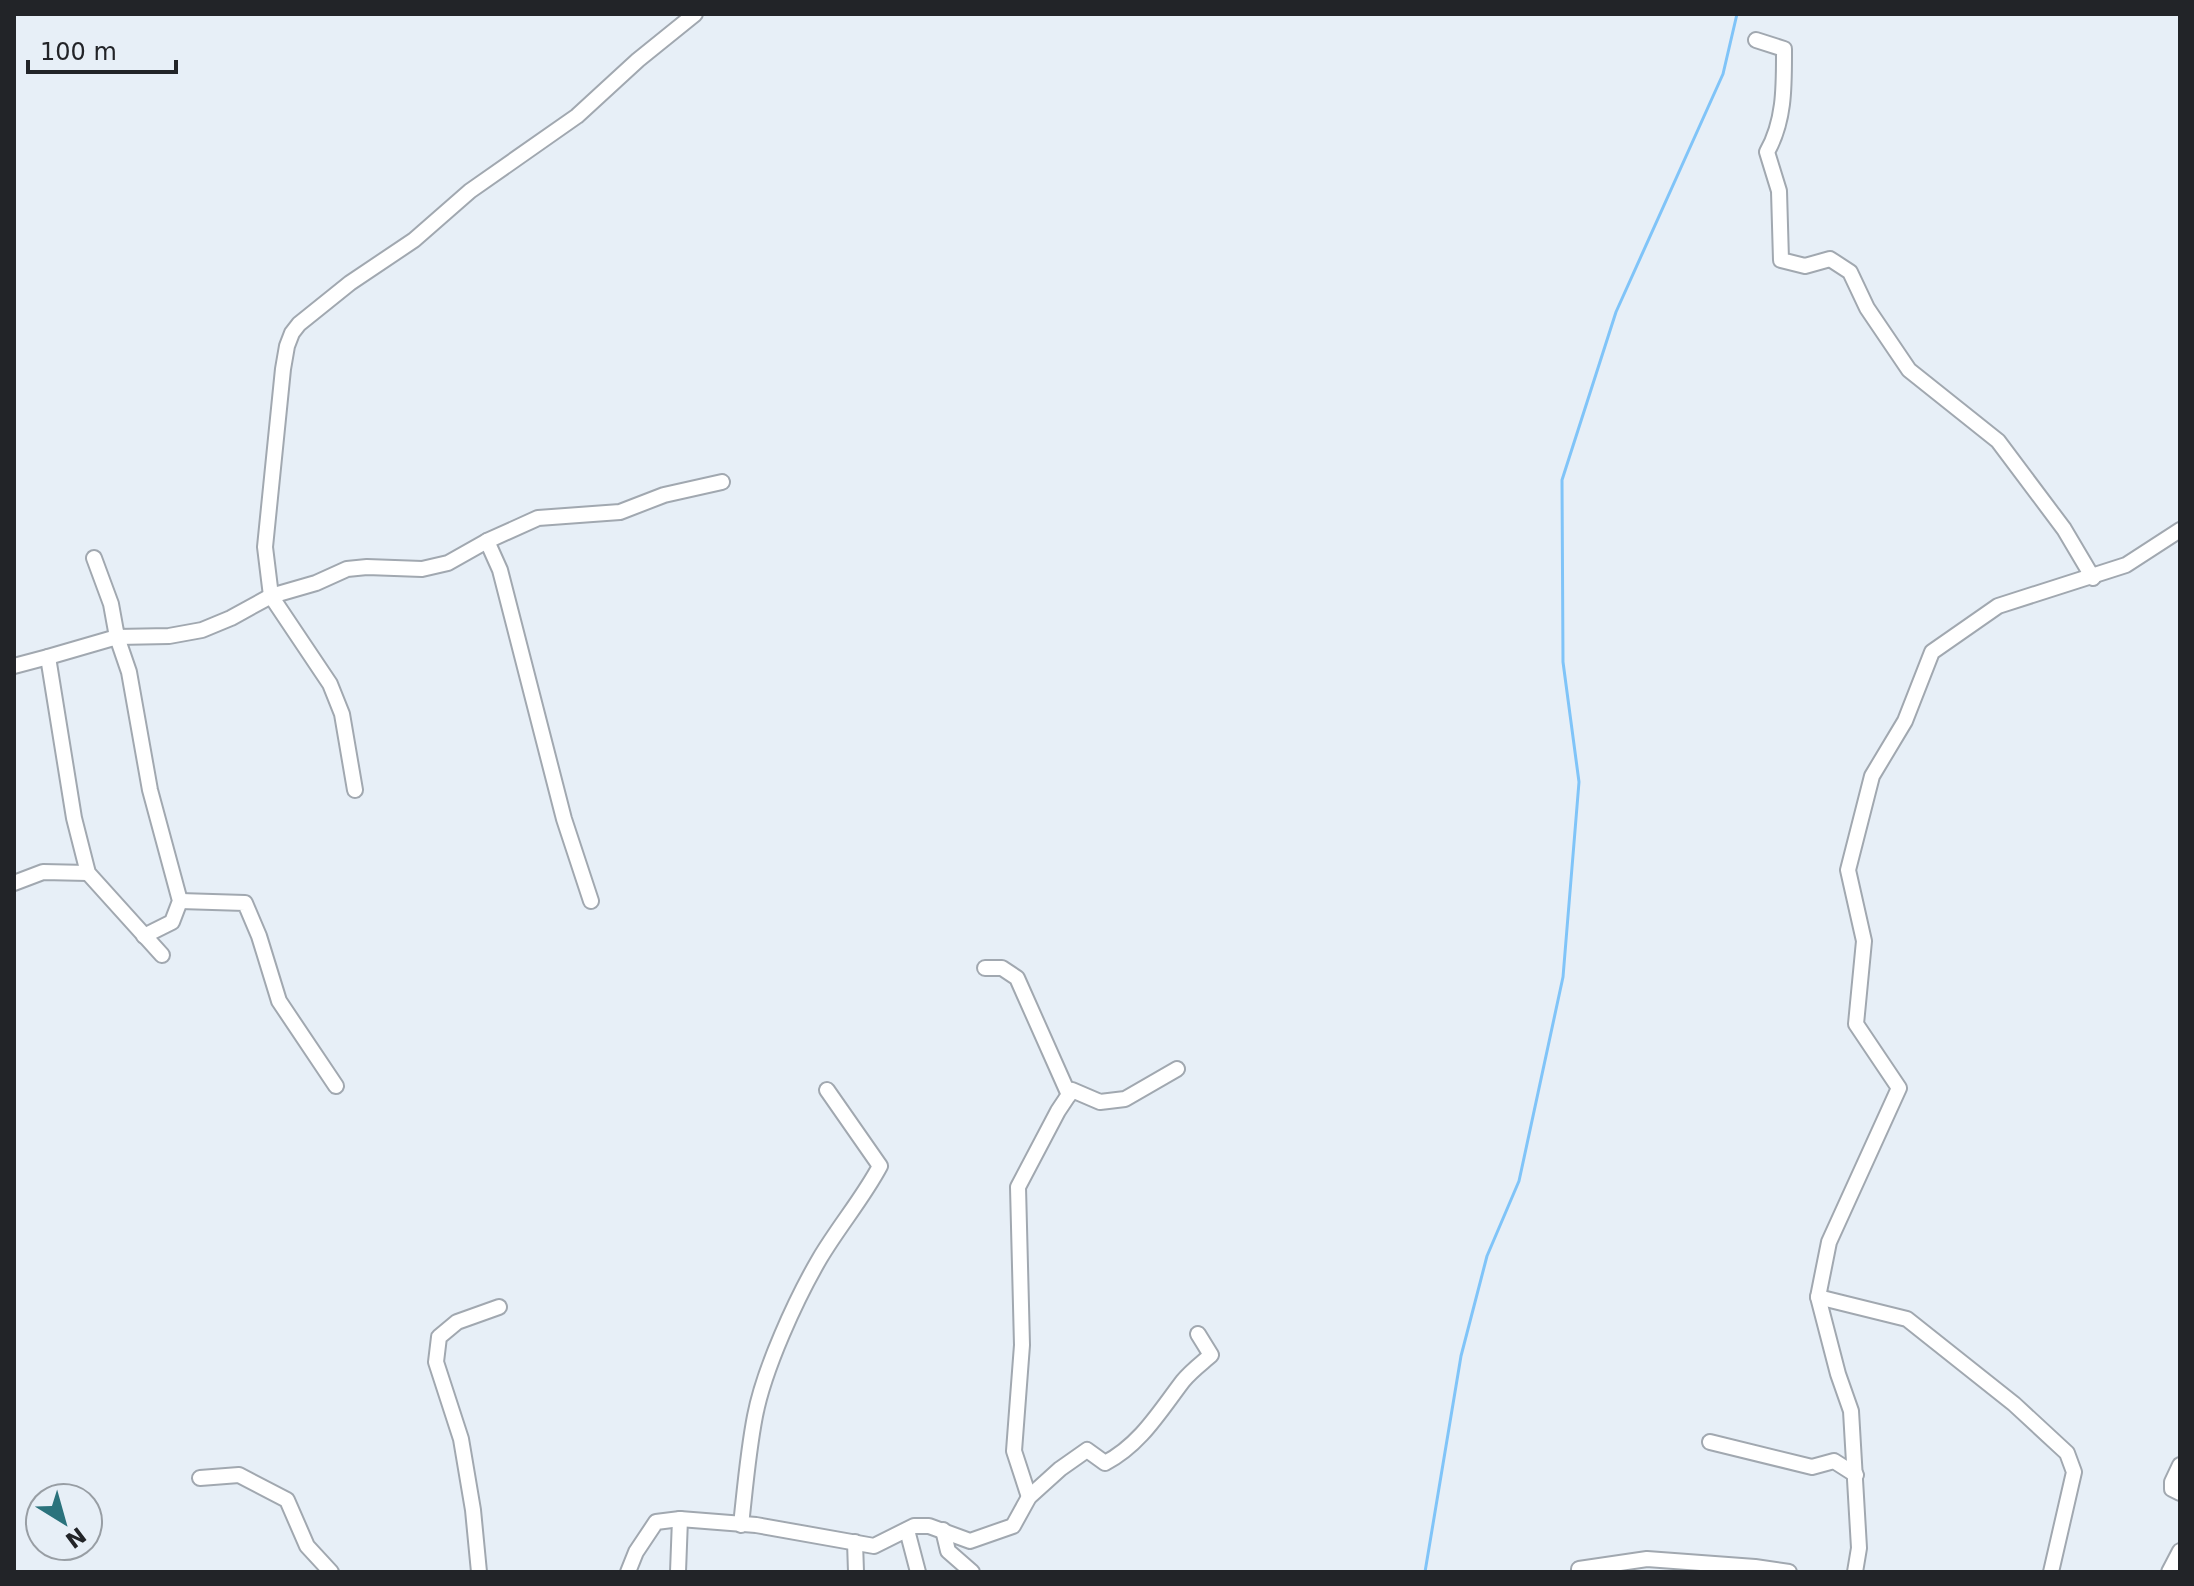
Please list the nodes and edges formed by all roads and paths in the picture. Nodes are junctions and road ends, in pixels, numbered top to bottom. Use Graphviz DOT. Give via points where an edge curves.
graph roads {
  1 [pos="695,14"];
  2 [pos="1756,40"];
  3 [pos="722,482"];
  4 [pos="2180,530"];
  5 [pos="487,541"];
  6 [pos="94,558"];
  7 [pos="2093,578"];
  8 [pos="271,596"];
  9 [pos="117,637"];
  10 [pos="48,657"];
  11 [pos="14,666"];
  12 [pos="355,790"];
  13 [pos="88,873"];
  14 [pos="14,883"];
  15 [pos="180,901"];
  16 [pos="591,901"];
  17 [pos="144,936"];
  18 [pos="162,955"];
  19 [pos="985,968"];
  20 [pos="1177,1069"];
  21 [pos="336,1086"];
  22 [pos="827,1090"];
  23 [pos="1069,1095"];
  24 [pos="1818,1297"];
  25 [pos="499,1307"];
  26 [pos="1198,1334"];
  27 [pos="1710,1442"];
  28 [pos="2180,1465"];
  29 [pos="1856,1475"];
  30 [pos="200,1478"];
  31 [pos="2180,1493"];
  32 [pos="1029,1497"];
  33 [pos="680,1519"];
  34 [pos="741,1525"];
  35 [pos="907,1530"];
  36 [pos="943,1530"];
  37 [pos="855,1542"];
  38 [pos="2180,1551"];
  39 [pos="1579,1569"];
  40 [pos="331,1572"];
  41 [pos="479,1572"];
  42 [pos="628,1572"];
  43 [pos="678,1572"];
  44 [pos="856,1572"];
  45 [pos="918,1572"];
  46 [pos="972,1572"];
  47 [pos="1789,1572"];
  48 [pos="1855,1572"];
  49 [pos="2051,1572"];
  50 [pos="2169,1572"];
  1 -- 8 [label="street" via="577,116 470,191 292,333 283,369 265,547"];
  2 -- 7 [label="street" via="1784,49 1779,131 1767,152 1779,191 1781,260 1805,266 1830,259 1850,272 1867,308 1909,370 1998,441 2064,529"];
  3 -- 5 [label="street" via="620,512 538,518"];
  4 -- 7 [label="street" via="2126,565"];
  5 -- 8 [label="street" via="448,563 422,569 347,569"];
  5 -- 16 [label="street" via="500,570 564,819"];
  6 -- 9 [label="street"];
  7 -- 24 [label="street" via="1998,606 1932,652 1905,721 1872,776 1848,870 1864,941 1856,1024 1899,1088 1829,1242"];
  8 -- 9 [label="street" via="202,630"];
  8 -- 12 [label="street" via="330,684 342,714"];
  9 -- 10 [label="street"];
  9 -- 15 [label="street"];
  10 -- 11 [label="street"];
  10 -- 13 [label="street"];
  13 -- 14 [label="street" via="43,872"];
  13 -- 17 [label="street"];
  15 -- 17 [label="street" via="172,922"];
  15 -- 21 [label="street" via="245,903 279,1001"];
  17 -- 18 [label="street"];
  19 -- 23 [label="street" via="1002,968 1017,978"];
  20 -- 23 [label="street" via="1125,1099 1100,1102 1072,1090"];
  22 -- 34 [label="street" via="880,1166 821,1257 776,1352 755,1413"];
  23 -- 32 [label="street" via="1018,1187 1022,1345 1014,1451"];
  24 -- 29 [label="street" via="1851,1411"];
  24 -- 49 [label="street" via="1907,1319 2067,1453 2074,1472"];
  25 -- 41 [label="street" via="457,1322 439,1337 436,1362 461,1439"];
  26 -- 32 [label="street" via="1211,1355 1185,1378 1124,1453 1105,1463 1087,1450"];
  27 -- 29 [label="street" via="1812,1467 1834,1461"];
  28 -- 31 [label="street" via="2172,1489"];
  29 -- 48 [label="street"];
  30 -- 40 [label="street" via="239,1475 287,1500 307,1546"];
  32 -- 36 [label="street" via="1013,1526 994,1535 970,1541"];
  33 -- 34 [label="street"];
  33 -- 42 [label="street" via="656,1522"];
  33 -- 43 [label="street"];
  34 -- 37 [label="street"];
  35 -- 36 [label="street"];
  35 -- 37 [label="street" via="874,1546"];
  35 -- 45 [label="street"];
  36 -- 46 [label="street" via="948,1551"];
  37 -- 44 [label="street"];
  38 -- 50 [label="street"];
  39 -- 47 [label="street" via="1647,1559"];
}
